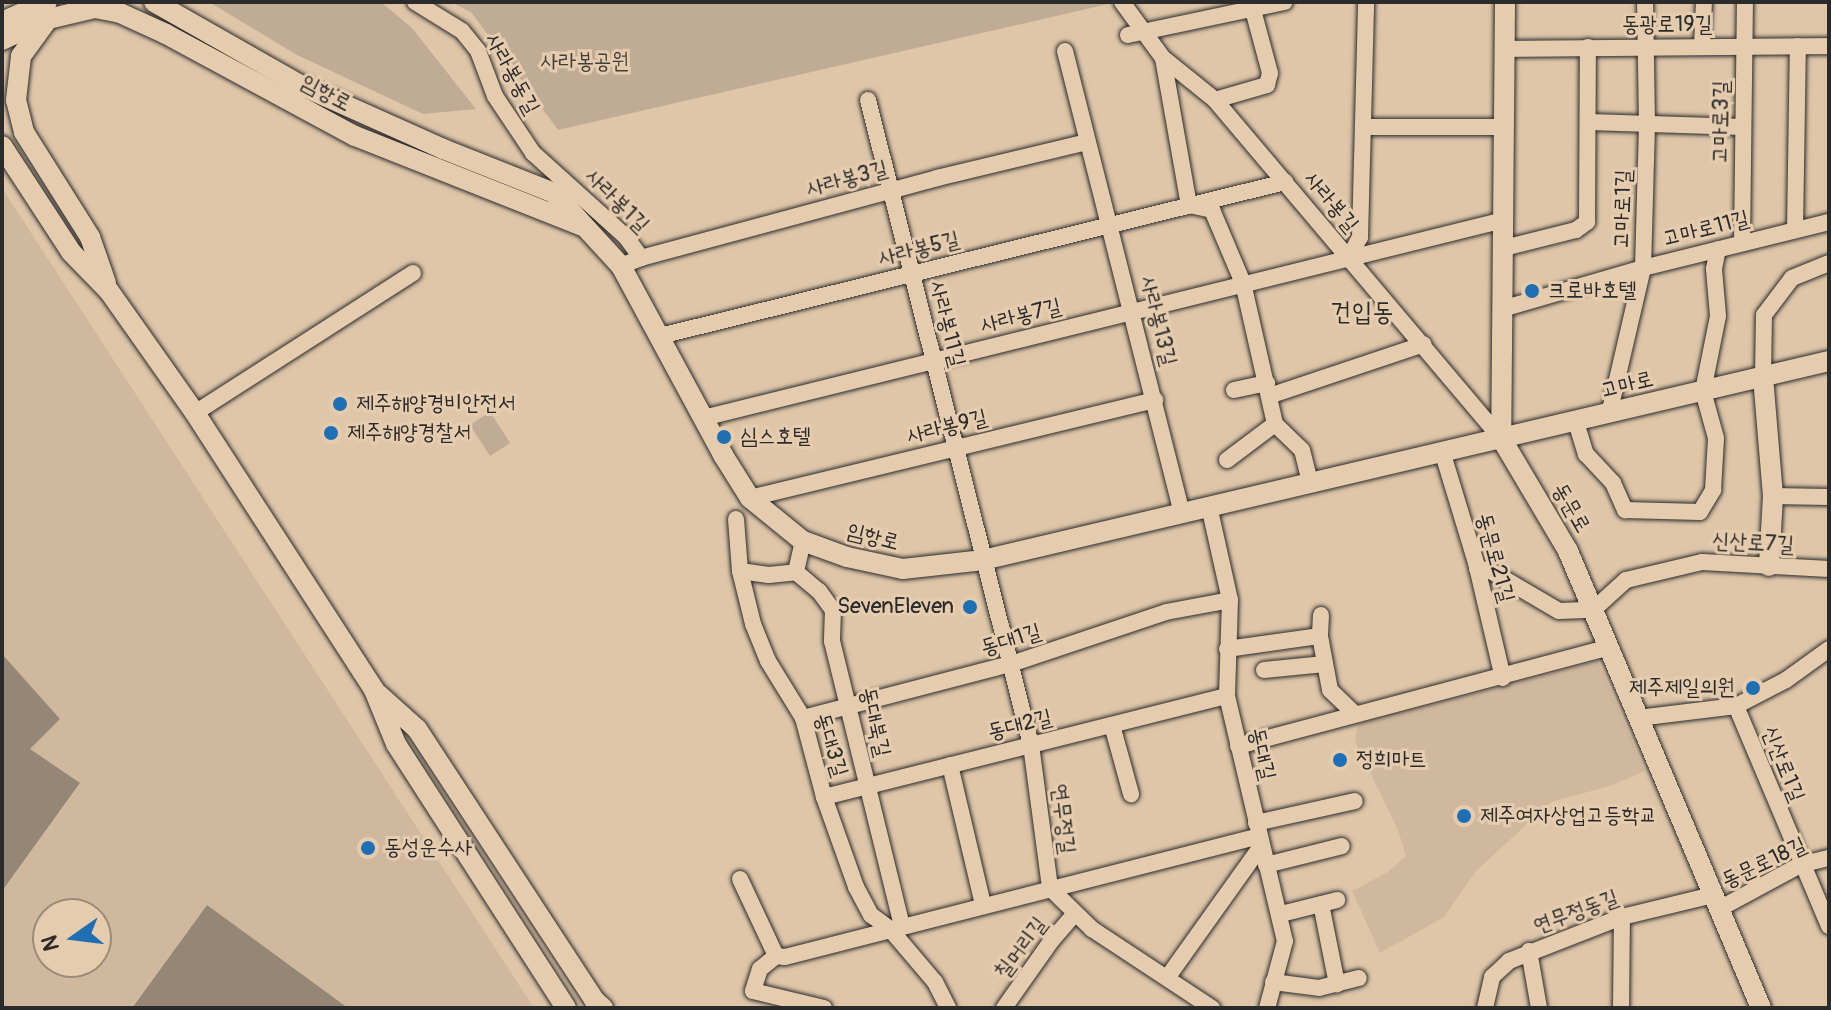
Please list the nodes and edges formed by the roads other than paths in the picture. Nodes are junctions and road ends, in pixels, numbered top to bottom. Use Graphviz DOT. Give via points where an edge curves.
graph roads {
  1 [pos="154,2"];
  2 [pos="415,2"];
  3 [pos="1122,2"];
  4 [pos="1285,2"];
  5 [pos="1366,2"];
  6 [pos="1505,2"];
  7 [pos="1645,2"];
  8 [pos="1704,2"];
  9 [pos="1745,2"];
  10 [pos="48,10"];
  11 [pos="1253,10"];
  12 [pos="2,22"];
  13 [pos="1135,34"];
  14 [pos="2,40"];
  15 [pos="1645,46"];
  16 [pos="1744,46"];
  17 [pos="1798,46"];
  18 [pos="1829,46"];
  19 [pos="1588,47"];
  20 [pos="1702,47"];
  21 [pos="1505,49"];
  22 [pos="1065,51"];
  23 [pos="1163,58"];
  24 [pos="2,100"];
  25 [pos="868,100"];
  26 [pos="1215,100"];
  27 [pos="1589,122"];
  28 [pos="1647,126"];
  29 [pos="1363,127"];
  30 [pos="1504,127"];
  31 [pos="1743,127"];
  32 [pos="24,132"];
  33 [pos="1087,142"];
  34 [pos="2,146"];
  35 [pos="524,164"];
  36 [pos="554,172"];
  37 [pos="1285,182"];
  38 [pos="890,190"];
  39 [pos="1189,205"];
  40 [pos="1504,220"];
  41 [pos="1829,222"];
  42 [pos="1110,225"];
  43 [pos="586,228"];
  44 [pos="1795,230"];
  45 [pos="1742,243"];
  46 [pos="1504,248"];
  47 [pos="1718,249"];
  48 [pos="1349,257"];
  49 [pos="641,258"];
  50 [pos="1829,263"];
  51 [pos="621,266"];
  52 [pos="1643,268"];
  53 [pos="413,273"];
  54 [pos="912,273"];
  55 [pos="1243,283"];
  56 [pos="109,291"];
  57 [pos="1502,309"];
  58 [pos="1132,311"];
  59 [pos="660,336"];
  60 [pos="1424,344"];
  61 [pos="933,361"];
  62 [pos="1829,361"];
  63 [pos="1763,377"];
  64 [pos="1234,390"];
  65 [pos="1268,390"];
  66 [pos="1703,391"];
  67 [pos="1155,400"];
  68 [pos="195,413"];
  69 [pos="1609,414"];
  70 [pos="703,418"];
  71 [pos="1576,422"];
  72 [pos="1275,424"];
  73 [pos="1501,438"];
  74 [pos="956,448"];
  75 [pos="1442,451"];
  76 [pos="1227,460"];
  77 [pos="1310,481"];
  78 [pos="1773,496"];
  79 [pos="1829,497"];
  80 [pos="750,498"];
  81 [pos="1209,506"];
  82 [pos="1182,512"];
  83 [pos="736,519"];
  84 [pos="803,541"];
  85 [pos="983,560"];
  86 [pos="1769,566"];
  87 [pos="1477,569"];
  88 [pos="1829,569"];
  89 [pos="740,571"];
  90 [pos="796,572"];
  91 [pos="1230,600"];
  92 [pos="1593,610"];
  93 [pos="1321,615"];
  94 [pos="1320,636"];
  95 [pos="1609,647"];
  96 [pos="1227,649"];
  97 [pos="1829,649"];
  98 [pos="1011,664"];
  99 [pos="1325,664"];
  100 [pos="1264,670"];
  101 [pos="1503,678"];
  102 [pos="374,690"];
  103 [pos="1227,696"];
  104 [pos="850,706"];
  105 [pos="1736,706"];
  106 [pos="1355,714"];
  107 [pos="803,718"];
  108 [pos="1638,718"];
  109 [pos="1112,725"];
  110 [pos="1031,745"];
  111 [pos="1238,746"];
  112 [pos="950,765"];
  113 [pos="868,786"];
  114 [pos="1131,794"];
  115 [pos="824,797"];
  116 [pos="1355,801"];
  117 [pos="1259,835"];
  118 [pos="1342,846"];
  119 [pos="1829,858"];
  120 [pos="1266,865"];
  121 [pos="1800,865"];
  122 [pos="740,879"];
  123 [pos="1050,888"];
  124 [pos="1716,902"];
  125 [pos="983,905"];
  126 [pos="1281,914"];
  127 [pos="1074,915"];
  128 [pos="1622,917"];
  129 [pos="1829,926"];
  130 [pos="896,927"];
  131 [pos="1529,951"];
  132 [pos="776,956"];
  133 [pos="1167,978"];
  134 [pos="1359,978"];
  135 [pos="1273,982"];
  136 [pos="1337,984"];
  137 [pos="566,1008"];
  138 [pos="603,1008"];
  139 [pos="824,1008"];
  140 [pos="948,1008"];
  141 [pos="1004,1008"];
  142 [pos="1212,1008"];
  143 [pos="1267,1008"];
  144 [pos="1485,1008"];
  145 [pos="1539,1008"];
  146 [pos="1621,1008"];
  147 [pos="1761,1008"];
  1 -- 43 [label="main road, 임항로" via="300,85 554,193"];
  2 -- 36 [label="street, 사라봉동길" via="462,31 478,51 495,96 533,153"];
  3 -- 13 [label="street, 사라봉길"];
  4 -- 11 [label="street"];
  5 -- 29 [label="street"];
  6 -- 21 [label="main road"];
  7 -- 15 [label="street, 고마로1길"];
  8 -- 20 [label="street"];
  9 -- 16 [label="street, 고마로3길"];
  10 -- 12 [label="main road, 임항로"];
  10 -- 14 [label="main road, 임항로"];
  10 -- 32 [label="main road" via="17,72 16,100"];
  10 -- 43 [label="main road, 임항로" via="120,13 355,136"];
  11 -- 13 [label="street"];
  11 -- 26 [label="street" via="1270,73 1267,85"];
  13 -- 23 [label="street, 사라봉길"];
  15 -- 19 [label="street, 동광로19길"];
  15 -- 20 [label="street, 동광로19길"];
  15 -- 28 [label="street, 고마로1길"];
  16 -- 17 [label="street, 동광로19길"];
  16 -- 20 [label="street, 동광로19길"];
  16 -- 31 [label="street, 고마로3길"];
  17 -- 18 [label="street, 동광로19길"];
  17 -- 44 [label="street"];
  19 -- 21 [label="street, 동광로19길"];
  19 -- 27 [label="street"];
  21 -- 30 [label="main road"];
  22 -- 33 [label="street, 사라봉13길"];
  23 -- 26 [label="street, 사라봉길"];
  23 -- 39 [label="street"];
  24 -- 32 [label="main road"];
  25 -- 38 [label="street, 사라봉11길"];
  26 -- 37 [label="street, 사라봉길"];
  27 -- 28 [label="street"];
  27 -- 46 [label="street" via="1587,222 1576,230"];
  28 -- 31 [label="street"];
  28 -- 52 [label="street, 고마로1길"];
  29 -- 30 [label="street"];
  29 -- 48 [label="street" via="1360,237"];
  30 -- 40 [label="main road"];
  31 -- 45 [label="street, 고마로3길"];
  32 -- 56 [label="main road" via="90,237"];
  33 -- 38 [label="street, 사라봉3길"];
  33 -- 42 [label="street, 사라봉13길"];
  34 -- 56 [label="main road" via="71,252"];
  35 -- 36 [label="street"];
  36 -- 49 [label="street, 사라봉1길" via="626,237"];
  37 -- 39 [label="street, 사라봉5길"];
  37 -- 48 [label="street, 사라봉길"];
  38 -- 49 [label="street, 사라봉3길"];
  38 -- 54 [label="street, 사라봉11길"];
  39 -- 42 [label="street, 사라봉5길"];
  39 -- 55 [label="street" via="1212,210"];
  40 -- 46 [label="main road"];
  40 -- 48 [label="street, 사라봉7길"];
  41 -- 44 [label="street, 고마로11길"];
  42 -- 54 [label="street, 사라봉5길"];
  42 -- 58 [label="street, 사라봉13길"];
  43 -- 51 [label="main road, 임항로"];
  44 -- 45 [label="street, 고마로11길"];
  45 -- 47 [label="street, 고마로11길"];
  46 -- 57 [label="main road"];
  47 -- 52 [label="street, 고마로11길"];
  47 -- 66 [label="street" via="1718,316"];
  48 -- 55 [label="street, 사라봉7길"];
  48 -- 60 [label="street, 사라봉길"];
  49 -- 51 [label="street, 사라봉3길"];
  50 -- 63 [label="street" via="1792,278 1764,315"];
  51 -- 59 [label="main road, 임항로"];
  52 -- 57 [label="street, 고마로11길"];
  52 -- 69 [label="street, 고마로1길"];
  53 -- 68 [label="street"];
  54 -- 59 [label="street, 사라봉5길"];
  54 -- 61 [label="street, 사라봉11길"];
  55 -- 58 [label="street, 사라봉7길"];
  55 -- 65 [label="street"];
  56 -- 68 [label="main road"];
  57 -- 73 [label="main road"];
  58 -- 61 [label="street, 사라봉7길"];
  58 -- 67 [label="street, 사라봉13길"];
  59 -- 70 [label="main road, 임항로"];
  60 -- 65 [label="street"];
  60 -- 73 [label="street, 사라봉길"];
  61 -- 70 [label="street, 사라봉7길"];
  61 -- 74 [label="street, 사라봉11길"];
  62 -- 63 [label="main road, 고마로"];
  63 -- 66 [label="main road, 고마로"];
  63 -- 78 [label="main road"];
  64 -- 65 [label="street"];
  65 -- 72 [label="street"];
  66 -- 69 [label="main road, 고마로"];
  66 -- 71 [label="street" via="1716,438 1713,490 1700,512 1625,510 1613,483 1586,454"];
  67 -- 74 [label="street, 사라봉9길"];
  67 -- 82 [label="street, 사라봉13길"];
  68 -- 102 [label="main road"];
  69 -- 71 [label="main road, 고마로"];
  70 -- 80 [label="main road, 임항로"];
  71 -- 73 [label="main road, 고마로"];
  72 -- 76 [label="street"];
  72 -- 77 [label="street" via="1302,450"];
  73 -- 75 [label="main road, 임항로"];
  73 -- 92 [label="main road, 동문로" via="1562,539"];
  74 -- 80 [label="street, 사라봉9길"];
  74 -- 85 [label="street, 사라봉11길"];
  75 -- 77 [label="main road, 임항로"];
  75 -- 87 [label="street, 동문로21길"];
  77 -- 81 [label="main road, 임항로"];
  78 -- 79 [label="street"];
  78 -- 86 [label="main road"];
  80 -- 84 [label="main road, 임항로"];
  81 -- 82 [label="main road, 임항로"];
  81 -- 91 [label="street, 동대길"];
  82 -- 85 [label="main road, 임항로"];
  83 -- 89 [label="street, 동대3길"];
  84 -- 85 [label="main road, 임항로" via="903,569"];
  84 -- 90 [label="street"];
  85 -- 98 [label="street, 연무정길"];
  86 -- 88 [label="street, 신산로7길"];
  86 -- 92 [label="street, 신산로7길" via="1702,562 1626,580"];
  87 -- 92 [label="street" via="1489,570 1559,611"];
  87 -- 101 [label="street, 동문로21길"];
  89 -- 90 [label="street"];
  89 -- 107 [label="street, 동대3길" via="768,661"];
  90 -- 104 [label="street, 동대북길" via="833,610 832,641"];
  91 -- 96 [label="street, 동대길"];
  91 -- 98 [label="street, 동대1길" via="1166,612"];
  92 -- 95 [label="main road, 동문로"];
  93 -- 94 [label="street"];
  94 -- 96 [label="street"];
  94 -- 99 [label="street"];
  95 -- 101 [label="street"];
  95 -- 108 [label="main road, 동문로"];
  96 -- 103 [label="street, 동대길"];
  97 -- 105 [label="street"];
  98 -- 104 [label="street, 동대1길"];
  98 -- 110 [label="street, 연무정길"];
  99 -- 100 [label="street"];
  99 -- 106 [label="street" via="1330,690"];
  101 -- 106 [label="street"];
  102 -- 137 [label="main road" via="396,744"];
  102 -- 138 [label="main road" via="417,729"];
  103 -- 109 [label="street, 동대2길"];
  103 -- 111 [label="street, 동대길"];
  104 -- 107 [label="street, 동대1길"];
  104 -- 113 [label="street, 동대북길"];
  105 -- 108 [label="street"];
  105 -- 121 [label="street, 신산로1길"];
  106 -- 111 [label="street"];
  107 -- 115 [label="street, 동대3길"];
  108 -- 124 [label="main road, 동문로"];
  109 -- 110 [label="street, 동대2길"];
  109 -- 114 [label="street"];
  110 -- 112 [label="street, 동대2길"];
  110 -- 123 [label="street, 연무정길"];
  111 -- 117 [label="street, 동대길"];
  112 -- 113 [label="street, 동대2길"];
  112 -- 125 [label="street"];
  113 -- 115 [label="street, 동대2길"];
  113 -- 130 [label="street, 동대북길"];
  115 -- 130 [label="street, 동대3길" via="871,915"];
  116 -- 117 [label="street"];
  117 -- 120 [label="street, 동대길"];
  117 -- 123 [label="street"];
  117 -- 133 [label="street"];
  118 -- 120 [label="street"];
  119 -- 121 [label="street, 동문로18길"];
  120 -- 126 [label="street, 동대길"];
  121 -- 124 [label="street, 동문로18길"];
  121 -- 129 [label="street, 신산로1길"];
  122 -- 132 [label="street"];
  123 -- 125 [label="street"];
  123 -- 127 [label="street, 연무정길"];
  124 -- 128 [label="street, 연무정동길"];
  124 -- 147 [label="main road, 동문로"];
  125 -- 130 [label="street"];
  126 -- 135 [label="street, 동대길" via="1285,941"];
  126 -- 136 [label="street" via="1329,902"];
  127 -- 133 [label="street, 연무정길"];
  127 -- 141 [label="street, 칠머리길"];
  128 -- 131 [label="street, 연무정동길"];
  128 -- 146 [label="street"];
  130 -- 132 [label="street"];
  130 -- 140 [label="street, 동대3길"];
  131 -- 144 [label="street, 연무정동길" via="1492,977"];
  131 -- 145 [label="street"];
  132 -- 139 [label="street" via="760,969 753,991"];
  133 -- 142 [label="street, 연무정길"];
  134 -- 136 [label="street"];
  135 -- 136 [label="street" via="1319,988"];
  135 -- 143 [label="street, 동대길"];
}
